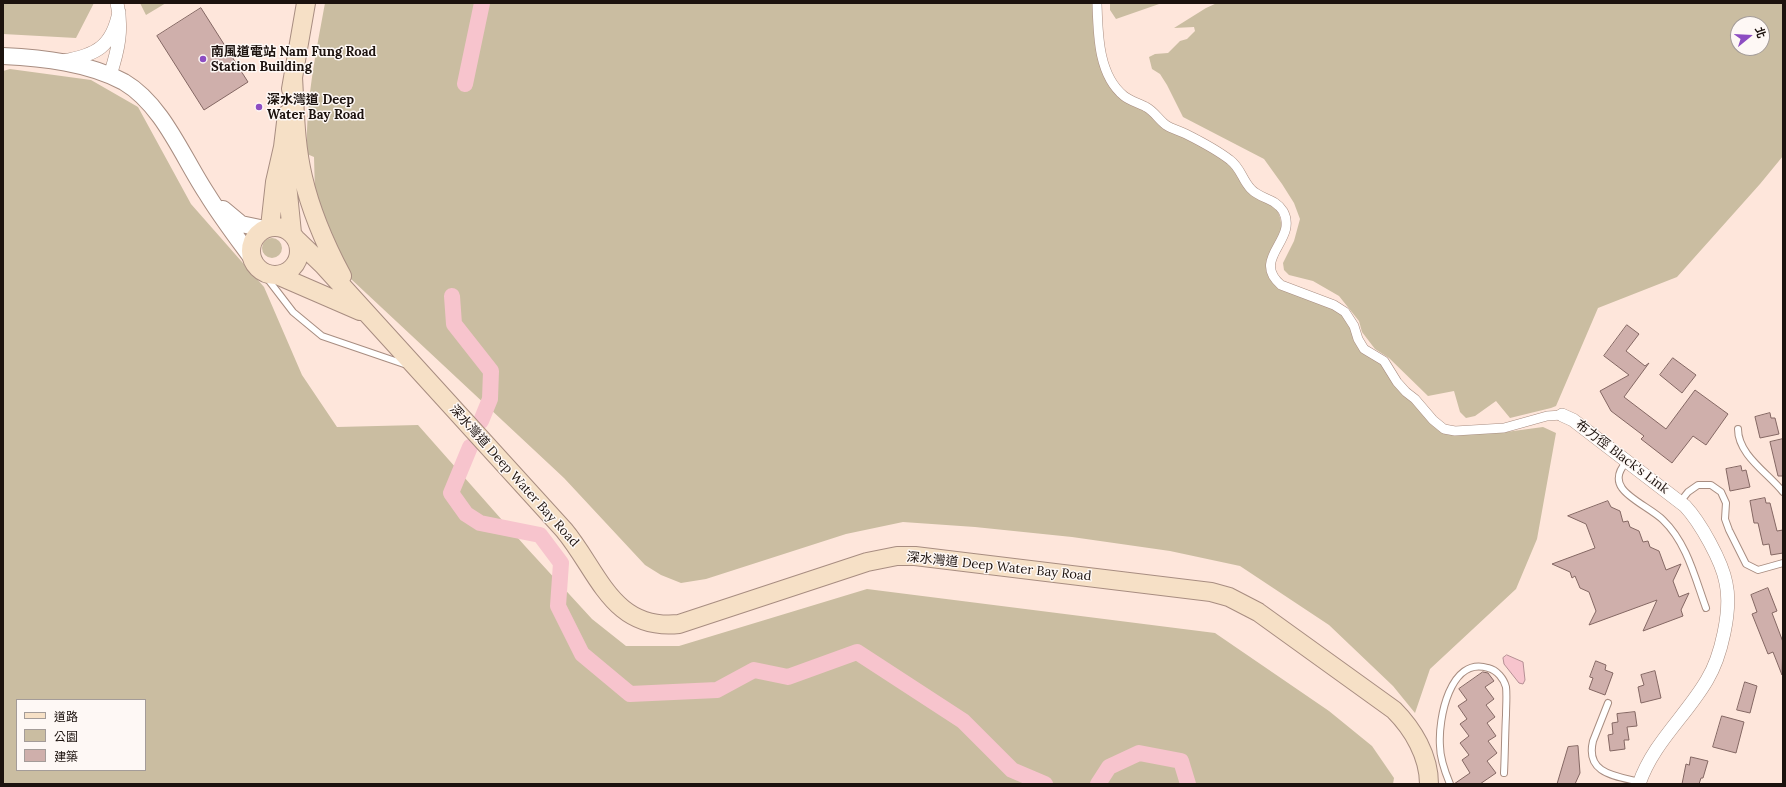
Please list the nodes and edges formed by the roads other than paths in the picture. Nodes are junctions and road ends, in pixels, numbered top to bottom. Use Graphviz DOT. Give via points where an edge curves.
graph roads {
  1 [pos="306,3"];
  2 [pos="1097,3"];
  3 [pos="118,8"];
  4 [pos="3,56"];
  5 [pos="57,62"];
  6 [pos="110,76"];
  7 [pos="293,77"];
  8 [pos="283,147"];
  9 [pos="207,195"];
  10 [pos="267,228"];
  11 [pos="294,237"];
  12 [pos="257,265"];
  13 [pos="277,275"];
  14 [pos="366,314"];
  15 [pos="417,369"];
  16 [pos="1562,415"];
  17 [pos="1738,429"];
  18 [pos="1627,461"];
  19 [pos="1783,492"];
  20 [pos="1680,502"];
  21 [pos="1783,563"];
  22 [pos="1706,608"];
  23 [pos="1608,703"];
  24 [pos="1504,773"];
  25 [pos="1640,783"];
  26 [pos="1429,784"];
  27 [pos="1450,784"];
  1 -- 7 [label="main road"];
  2 -- 16 [label="street, 布力徑 Black's Link" via="1100,46 1112,83 1125,97 1148,107 1167,126 1230,160 1238,167 1252,191 1276,203 1283,212 1286,229 1270,263 1274,279 1281,285 1334,305 1345,312 1364,349 1384,361 1397,382 1444,429 1455,431 1504,428 1546,416"];
  3 -- 5 [label="street" via="116,26 104,46 89,55"];
  3 -- 6 [label="street" via="120,37"];
  4 -- 5 [label="street, 深水灣道 Deep Water Bay Road"];
  5 -- 6 [label="street, 深水灣道 Deep Water Bay Road" via="80,66"];
  6 -- 9 [label="street, 深水灣道 Deep Water Bay Road" via="136,91 156,110"];
  7 -- 8 [label="main road"];
  7 -- 14 [label="main road" via="296,136 312,210 325,245"];
  8 -- 10 [label="main road"];
  8 -- 11 [label="main road"];
  9 -- 10 [label="street, 深水灣道 Deep Water Bay Road" via="241,224"];
  9 -- 12 [label="street, 深水灣道 Deep Water Bay Road"];
  10 -- 11 [label="main road" via="285,229"];
  10 -- 12 [label="main road" via="257,235 253,243 252,252"];
  11 -- 13 [label="main road" via="299,249 296,262 286,272"];
  11 -- 14 [label="main road, 深水灣道 Deep Water Bay Road" via="323,265"];
  12 -- 13 [label="main road" via="268,273"];
  12 -- 15 [label="lane, 深水灣道 Deep Water Bay Road" via="293,312 322,336"];
  13 -- 14 [label="main road, 深水灣道 Deep Water Bay Road"];
  14 -- 15 [label="main road, 深水灣道 Deep Water Bay Road"];
  15 -- 26 [label="main road, 深水灣道 Deep Water Bay Road" via="564,530 579,548 611,599 639,620 662,625 687,622 867,562 897,556 1211,592 1229,597 1258,612 1394,710 1418,743 1426,764"];
  16 -- 18 [label="street, 布力徑 Black's Link" via="1573,420"];
  17 -- 19 [label="lane" via="1743,449"];
  18 -- 20 [label="street, 布力徑 Black's Link"];
  18 -- 22 [label="lane" via="1618,475 1622,488 1672,529 1685,550"];
  20 -- 21 [label="lane" via="1698,485 1716,488 1726,503 1726,525 1746,564 1758,570"];
  20 -- 25 [label="street, 布力徑 Black's Link" via="1697,521 1724,575 1728,604 1722,644 1714,667 1708,679 1656,749"];
  23 -- 25 [label="lane" via="1591,747 1593,760 1608,774"];
  24 -- 27 [label="lane" via="1506,688 1503,680 1491,669 1475,666 1457,678 1440,721 1443,766"];
}
